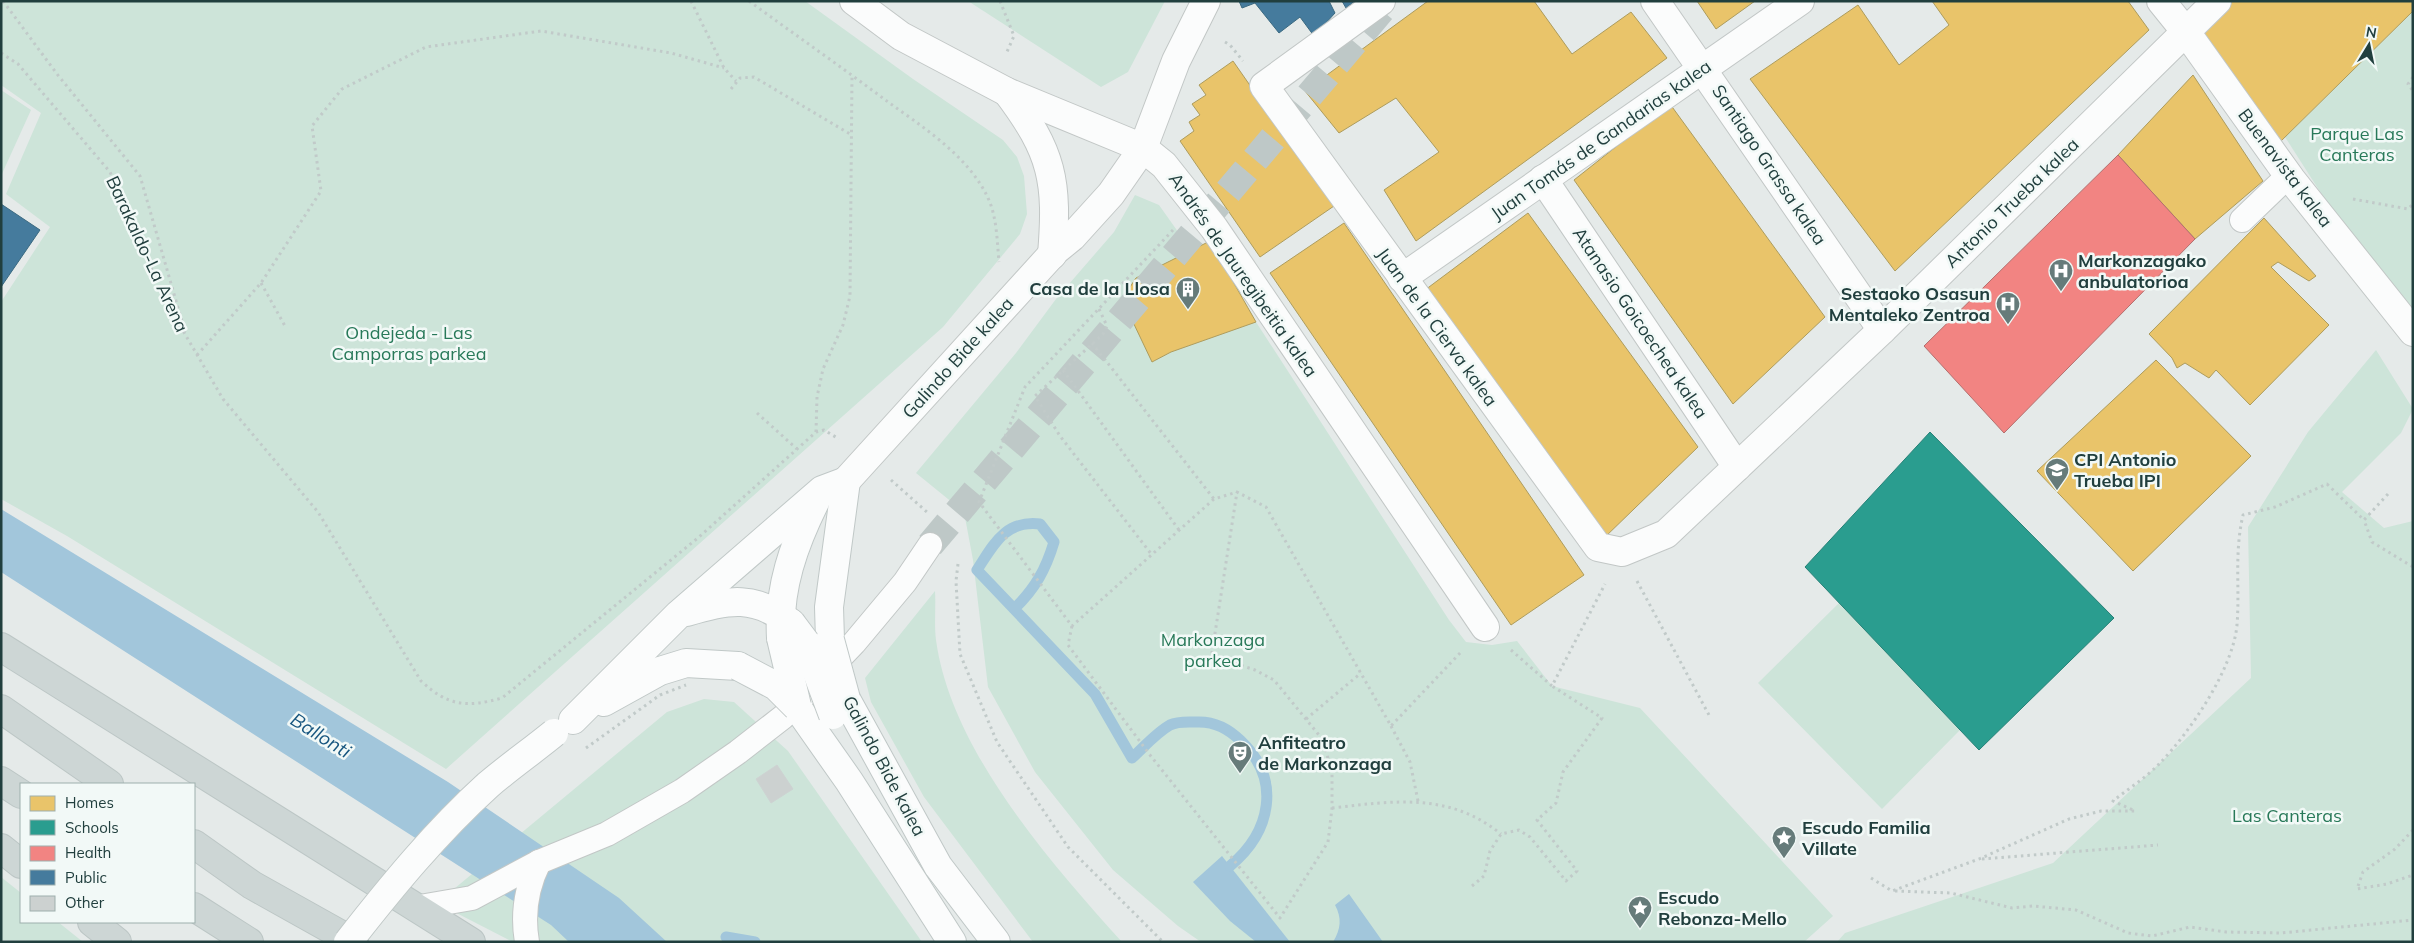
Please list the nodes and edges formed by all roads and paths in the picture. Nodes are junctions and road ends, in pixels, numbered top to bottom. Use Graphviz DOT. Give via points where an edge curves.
graph roads {
  1 [pos="4,1"];
  2 [pos="691,1"];
  3 [pos="748,1"];
  4 [pos="854,1"];
  5 [pos="1000,1"];
  6 [pos="1206,1"];
  7 [pos="1381,1"];
  8 [pos="1655,1"];
  9 [pos="1800,1"];
  10 [pos="2161,1"];
  11 [pos="2216,1"];
  12 [pos="1193,27"];
  13 [pos="2186,32"];
  14 [pos="1,53"];
  15 [pos="724,68"];
  16 [pos="1703,70"];
  17 [pos="852,75"];
  18 [pos="2413,77"];
  19 [pos="736,81"];
  20 [pos="1264,86"];
  21 [pos="1000,88"];
  22 [pos="731,89"];
  23 [pos="2413,91"];
  24 [pos="1094,126"];
  25 [pos="851,134"];
  26 [pos="1143,148"];
  27 [pos="2288,176"];
  28 [pos="1543,180"];
  29 [pos="1197,204"];
  30 [pos="2413,204"];
  31 [pos="2408,209"];
  32 [pos="2242,220"];
  33 [pos="1062,246"];
  34 [pos="1402,278"];
  35 [pos="261,283"];
  36 [pos="1004,307"];
  37 [pos="1099,309"];
  38 [pos="285,326"];
  39 [pos="1882,330"];
  40 [pos="2413,332"];
  41 [pos="187,338"];
  42 [pos="1092,344"];
  43 [pos="197,355"];
  44 [pos="1063,370"];
  45 [pos="757,413"];
  46 [pos="816,432"];
  47 [pos="797,449"];
  48 [pos="1737,467"];
  49 [pos="834,485"];
  50 [pos="1237,492"];
  51 [pos="2388,494"];
  52 [pos="1214,499"];
  53 [pos="318,512"];
  54 [pos="2364,520"];
  55 [pos="1179,530"];
  56 [pos="930,545"];
  57 [pos="1622,552"];
  58 [pos="1152,555"];
  59 [pos="2413,567"];
  60 [pos="679,614"];
  61 [pos="784,625"];
  62 [pos="1072,626"];
  63 [pos="1485,627"];
  64 [pos="1,647"];
  65 [pos="1360,673"];
  66 [pos="686,684"];
  67 [pos="1552,686"];
  68 [pos="797,707"];
  69 [pos="1,709"];
  70 [pos="1709,715"];
  71 [pos="832,716"];
  72 [pos="1306,719"];
  73 [pos="564,726"];
  74 [pos="1391,726"];
  75 [pos="584,749"];
  76 [pos="1,781"];
  77 [pos="108,783"];
  78 [pos="20,793"];
  79 [pos="1418,801"];
  80 [pos="1332,808"];
  81 [pos="2413,830"];
  82 [pos="1501,834"];
  83 [pos="195,845"];
  84 [pos="2158,845"];
  85 [pos="1,848"];
  86 [pos="1979,860"];
  87 [pos="540,862"];
  88 [pos="20,863"];
  89 [pos="2413,875"];
  90 [pos="1871,878"];
  91 [pos="1472,886"];
  92 [pos="1892,891"];
  93 [pos="195,908"];
  94 [pos="414,908"];
  95 [pos="2413,920"];
  96 [pos="93,923"];
  97 [pos="117,942"];
  98 [pos="249,942"];
  99 [pos="348,942"];
  100 [pos="354,942"];
  101 [pos="471,942"];
  102 [pos="527,942"];
  103 [pos="952,942"];
  104 [pos="996,942"];
  1 -- 41 [label="path" via="57,74 140,176"];
  2 -- 15 [label="path"];
  3 -- 17 [label="path"];
  4 -- 21 [label="street, Andrés de Jauregibeitia kalea" via="901,36"];
  5 -- 21 [label="path" via="1014,36"];
  6 -- 12 [label="street, Galindo Bide kalea"];
  7 -- 20 [label="street"];
  8 -- 16 [label="street, Santiago Grassa kalea"];
  9 -- 16 [label="street, Juan Tomás de Gandarias kalea"];
  10 -- 13 [label="street, Buenavista kalea"];
  11 -- 13 [label="street, Antonio Trueba kalea"];
  12 -- 20 [label="path" via="1230,45"];
  12 -- 26 [label="street, Galindo Bide kalea" via="1176,61"];
  13 -- 27 [label="street, Buenavista kalea"];
  13 -- 39 [label="street, Antonio Trueba kalea"];
  14 -- 41 [label="path, Barakaldo-La Arena" via="18,64 110,172 165,300"];
  15 -- 19 [label="path"];
  15 -- 35 [label="path" via="672,53 541,31 426,47 342,90 312,126 321,191"];
  16 -- 28 [label="street, Juan Tomás de Gandarias kalea"];
  16 -- 39 [label="street, Santiago Grassa kalea"];
  17 -- 25 [label="path"];
  17 -- 36 [label="path" via="952,152 974,176 989,199 994,219"];
  18 -- 23 [label="path" via="2408,84"];
  19 -- 22 [label="path"];
  19 -- 25 [label="path" via="746,76 754,77"];
  20 -- 34 [label="street, Juan de la Cierva kalea"];
  21 -- 24 [label="street, Andrés de Jauregibeitia kalea"];
  21 -- 33 [label="street" via="1024,114 1046,154 1055,189"];
  24 -- 26 [label="street, Andrés de Jauregibeitia kalea"];
  24 -- 33 [label="street, Galindo Bide kalea" via="1110,144 1113,163"];
  25 -- 46 [label="path" via="850,296 843,325 823,369 817,397"];
  26 -- 29 [label="street, Andrés de Jauregibeitia kalea" via="1164,165"];
  26 -- 33 [label="street, Galindo Bide kalea" via="1111,194"];
  27 -- 32 [label="lane"];
  27 -- 40 [label="street, Buenavista kalea"];
  28 -- 34 [label="street, Juan Tomás de Gandarias kalea"];
  28 -- 48 [label="street, Atanasio Goicoechea kalea"];
  29 -- 37 [label="path"];
  29 -- 63 [label="street, Andrés de Jauregibeitia kalea"];
  30 -- 31 [label="path"];
  33 -- 36 [label="street, Galindo Bide kalea"];
  34 -- 57 [label="street, Juan de la Cierva kalea" via="1598,547"];
  35 -- 38 [label="path"];
  35 -- 43 [label="path"];
  36 -- 49 [label="street, Galindo Bide kalea"];
  37 -- 42 [label="path" via="1107,326"];
  37 -- 62 [label="path" via="1025,387 979,502"];
  39 -- 48 [label="street, Antonio Trueba kalea"];
  41 -- 43 [label="path, Barakaldo-La Arena"];
  42 -- 44 [label="path"];
  42 -- 52 [label="path"];
  43 -- 53 [label="path, Barakaldo-La Arena" via="223,400"];
  44 -- 55 [label="path"];
  44 -- 58 [label="path" via="1035,396 1060,436"];
  45 -- 47 [label="path"];
  48 -- 57 [label="street, Antonio Trueba kalea" via="1666,534"];
  49 -- 60 [label="street"];
  49 -- 61 [label="street" via="792,555 783,586"];
  49 -- 71 [label="street, Galindo Bide kalea, bridge" via="833,575 829,607"];
  50 -- 52 [label="path"];
  50 -- 65 [label="path" via="1266,507"];
  50 -- 72 [label="path" via="1211,659 1247,667 1274,680"];
  51 -- 54 [label="path"];
  52 -- 55 [label="path"];
  54 -- 59 [label="path" via="2372,542"];
  54 -- 86 [label="path" via="2326,484 2275,507 2243,515 2237,540 2237,626 2230,656 2203,708 2160,764 2113,801 2135,812 2101,811 2069,819"];
  55 -- 58 [label="path"];
  56 -- 87 [label="lane" via="905,582 854,642 783,717 682,791 607,834"];
  57 -- 67 [label="path"];
  57 -- 70 [label="path"];
  58 -- 62 [label="path"];
  60 -- 61 [label="street" via="729,601 746,601"];
  60 -- 73 [label="street"];
  61 -- 68 [label="street, bridge"];
  61 -- 71 [label="street, bridge" via="806,643"];
  62 -- 80 [label="path" via="1068,645 1150,755 1280,918 1328,842"];
  63 -- 67 [label="path"];
  63 -- 74 [label="path"];
  64 -- 94 [label="main road"];
  65 -- 72 [label="path"];
  65 -- 74 [label="path"];
  66 -- 75 [label="path, bridge" via="660,695"];
  67 -- 82 [label="path" via="1602,718 1564,772 1556,803 1537,820 1577,871 1566,881 1530,837 1520,830"];
  68 -- 71 [label="street"];
  68 -- 73 [label="street, bridge" via="776,686 738,666 686,663 660,671"];
  69 -- 77 [label="main road"];
  71 -- 103 [label="street, Galindo Bide kalea" via="849,781"];
  71 -- 104 [label="street" via="857,755"];
  72 -- 80 [label="path" via="1323,740 1332,772"];
  73 -- 99 [label="street, bridge" via="489,785 446,826 395,882"];
  74 -- 79 [label="path" via="1410,762"];
  76 -- 78 [label="main road"];
  79 -- 80 [label="path"];
  79 -- 82 [label="path" via="1484,820"];
  81 -- 89 [label="path" via="2395,849 2363,872 2357,889"];
  82 -- 91 [label="path" via="1490,851 1484,876"];
  83 -- 100 [label="main road" via="252,885"];
  84 -- 86 [label="path"];
  85 -- 88 [label="main road"];
  86 -- 92 [label="path"];
  87 -- 94 [label="lane" via="472,898"];
  87 -- 102 [label="lane" via="528,884 524,914"];
  90 -- 92 [label="path"];
  92 -- 95 [label="path" via="1951,893 2012,908 2033,906 2076,910 2128,933 2152,936 2190,927 2226,932 2281,933"];
  93 -- 98 [label="main road"];
  94 -- 101 [label="main road"];
  96 -- 97 [label="main road"];
}
